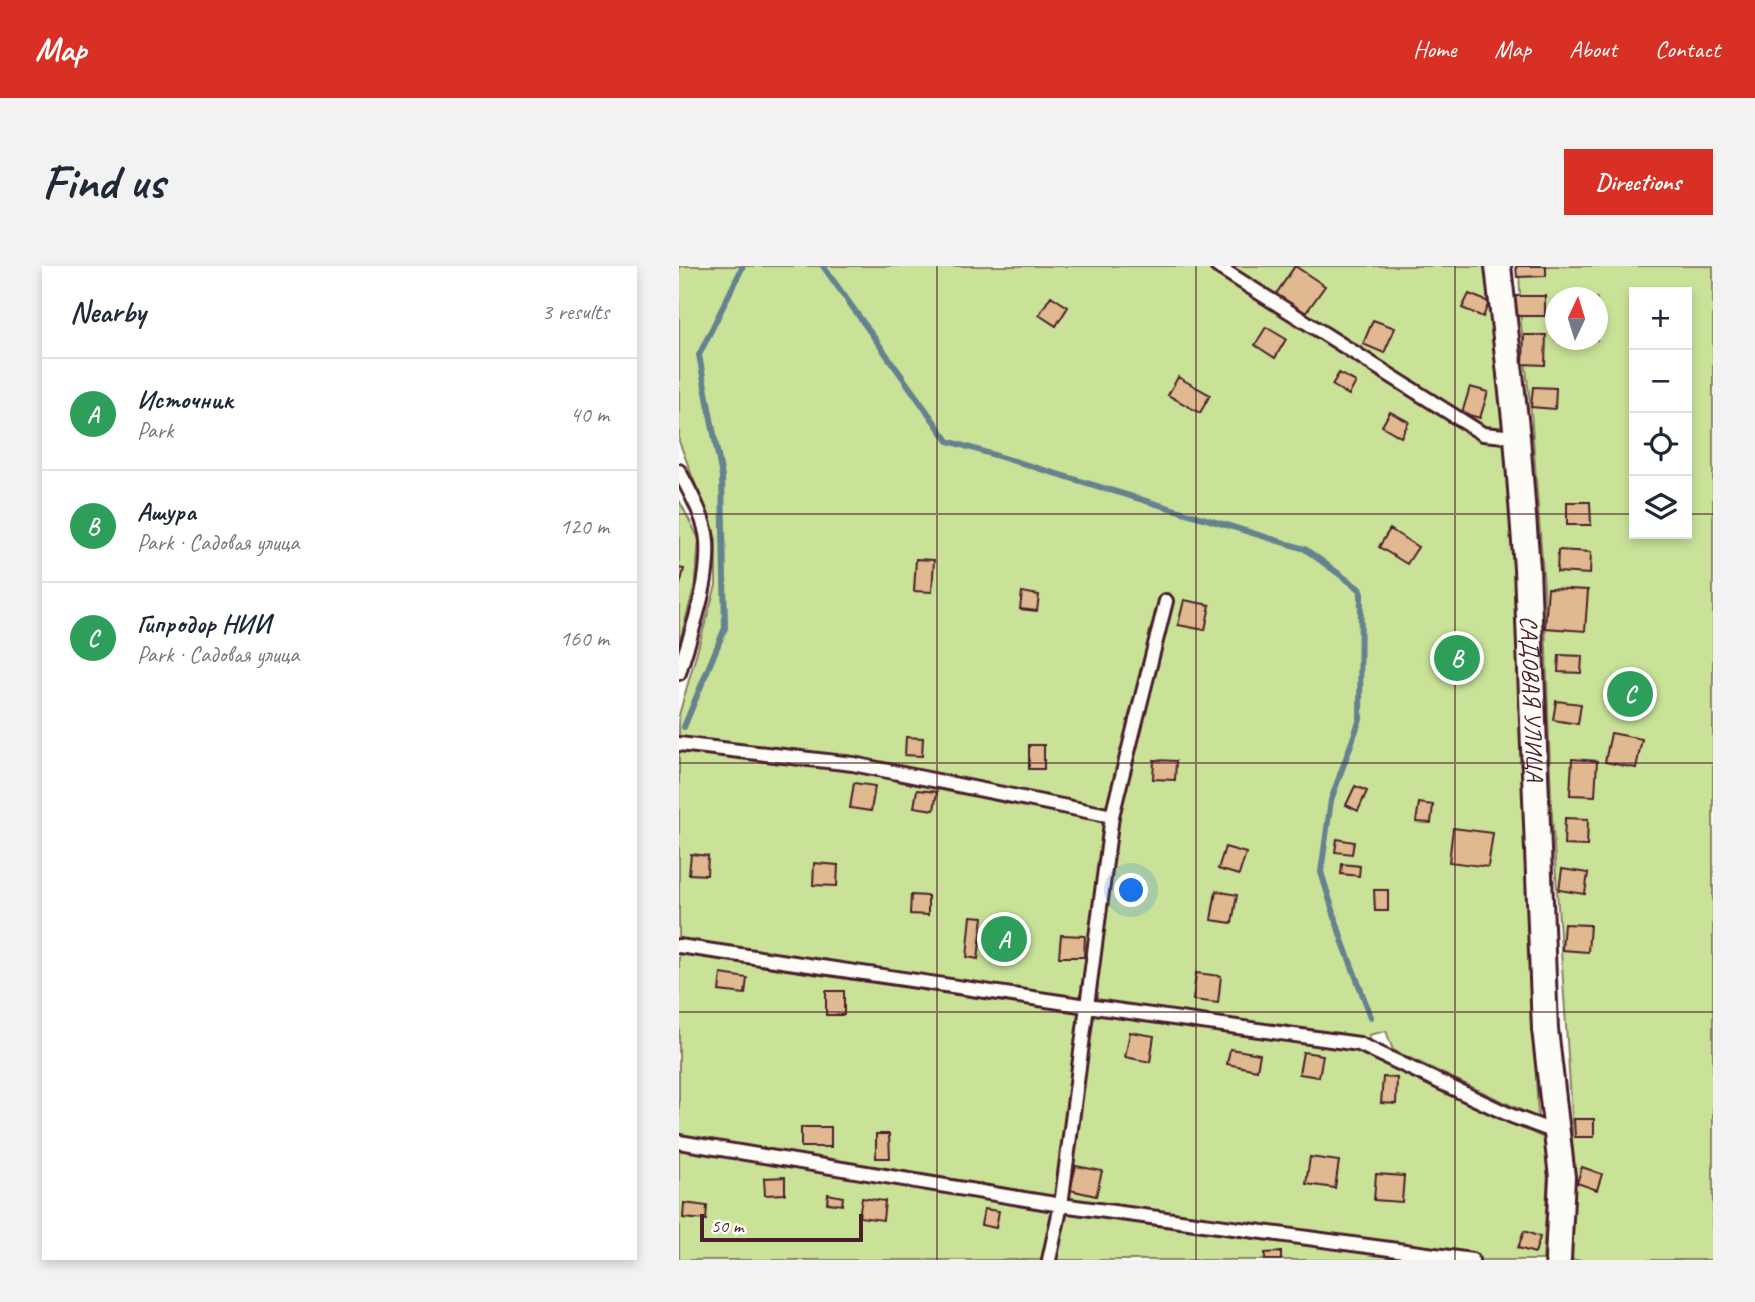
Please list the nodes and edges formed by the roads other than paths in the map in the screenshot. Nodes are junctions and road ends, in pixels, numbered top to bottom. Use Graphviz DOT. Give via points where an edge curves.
graph roads {
  1 [pos="1217,266"];
  2 [pos="1498,266"];
  3 [pos="1517,437"];
  4 [pos="679,471"];
  5 [pos="1166,601"];
  6 [pos="679,673"];
  7 [pos="679,744"];
  8 [pos="1112,816"];
  9 [pos="679,946"];
  10 [pos="1087,1006"];
  11 [pos="1559,1133"];
  12 [pos="679,1142"];
  13 [pos="1061,1205"];
  14 [pos="1049,1260"];
  15 [pos="1472,1260"];
  16 [pos="1557,1260"];
  1 -- 3 [label="lane" via="1482,434"];
  2 -- 3 [label="street, САДОВАЯ УЛИЦА"];
  3 -- 11 [label="street, САДОВАЯ УЛИЦА" via="1528,582 1545,1029"];
  4 -- 6 [label="lane" via="707,539 705,583"];
  5 -- 8 [label="lane"];
  7 -- 8 [label="lane" via="853,764"];
  8 -- 10 [label="lane"];
  9 -- 10 [label="lane"];
  10 -- 11 [label="lane" via="1359,1044"];
  10 -- 13 [label="lane"];
  11 -- 16 [label="street, САДОВАЯ УЛИЦА" via="1562,1177"];
  12 -- 13 [label="lane"];
  13 -- 14 [label="lane"];
  13 -- 15 [label="lane"];
}
